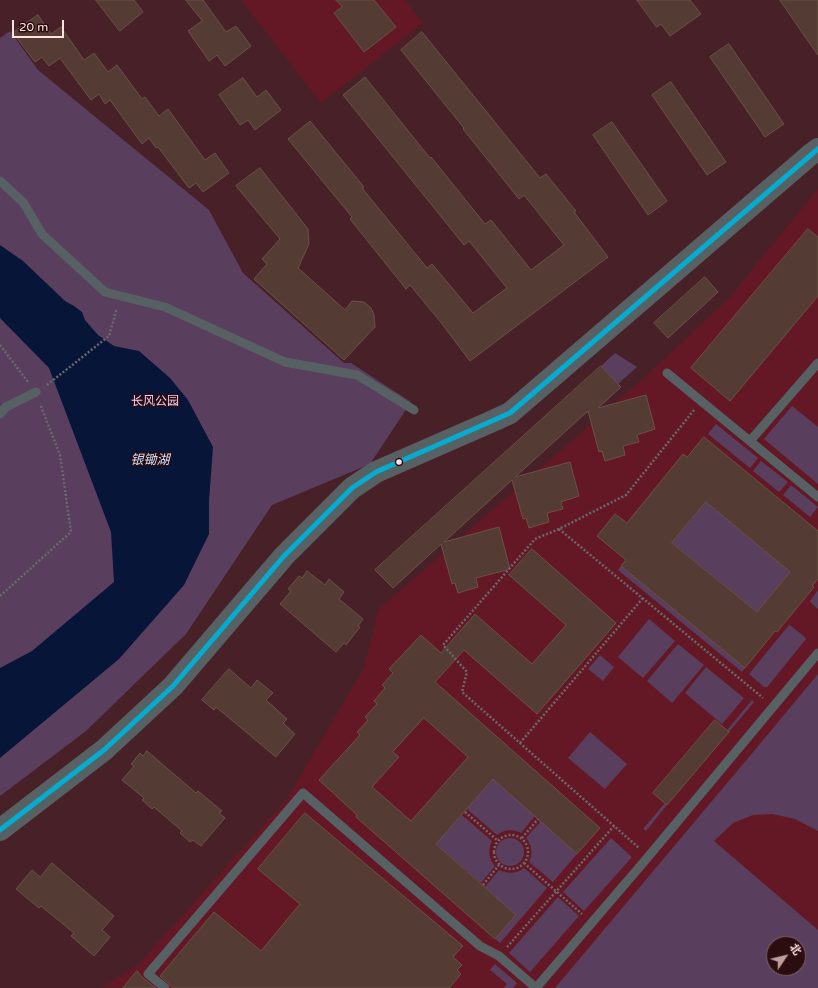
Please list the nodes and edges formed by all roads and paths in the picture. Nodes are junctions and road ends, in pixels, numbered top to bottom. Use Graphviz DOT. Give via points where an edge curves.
graph roads {
  1 [pos="818,149"];
  2 [pos="0,181"];
  3 [pos="120,296"];
  4 [pos="0,345"];
  5 [pos="818,362"];
  6 [pos="667,373"];
  7 [pos="36,392"];
  8 [pos="702,400"];
  9 [pos="414,410"];
  10 [pos="0,414"];
  11 [pos="750,441"];
  12 [pos="818,497"];
  13 [pos="559,528"];
  14 [pos="0,596"];
  15 [pos="643,598"];
  16 [pos="818,653"];
  17 [pos="774,707"];
  18 [pos="520,743"];
  19 [pos="465,812"];
  20 [pos="538,819"];
  21 [pos="614,826"];
  22 [pos="0,830"];
  23 [pos="522,838"];
  24 [pos="497,840"];
  25 [pos="648,857"];
  26 [pos="524,863"];
  27 [pos="499,865"];
  28 [pos="482,885"];
  29 [pos="556,891"];
  30 [pos="592,922"];
  31 [pos="499,956"];
  32 [pos="165,988"];
  33 [pos="536,988"];
  1 -- 22 [label="street" via="510,413 376,472 352,488 284,556 173,686 104,750"];
  2 -- 3 [label="lane" via="23,202 42,234 105,292"];
  3 -- 7 [label="path" via="110,336"];
  3 -- 9 [label="lane" via="165,307 285,362 357,375"];
  4 -- 7 [label="path"];
  5 -- 11 [label="lane"];
  6 -- 8 [label="lane"];
  7 -- 10 [label="lane"];
  7 -- 14 [label="path" via="60,455 71,532"];
  8 -- 11 [label="lane"];
  8 -- 13 [label="path" via="626,494"];
  11 -- 12 [label="lane"];
  13 -- 15 [label="path"];
  13 -- 18 [label="path" via="535,539 443,645 466,672 462,692"];
  15 -- 17 [label="path"];
  15 -- 18 [label="path"];
  16 -- 17 [label="lane"];
  17 -- 25 [label="lane"];
  18 -- 21 [label="path"];
  19 -- 24 [label="path"];
  20 -- 23 [label="path"];
  21 -- 25 [label="path"];
  21 -- 29 [label="path"];
  23 -- 24 [label="path" via="509,834"];
  23 -- 26 [label="path" via="528,850 528,857"];
  24 -- 27 [label="path" via="493,853"];
  25 -- 30 [label="lane"];
  26 -- 27 [label="path" via="512,869 505,869"];
  26 -- 29 [label="path"];
  27 -- 28 [label="path"];
  29 -- 30 [label="path"];
  29 -- 31 [label="path"];
  30 -- 33 [label="lane"];
  31 -- 32 [label="lane" via="480,946 303,793 148,974"];
  31 -- 33 [label="lane"];
}
